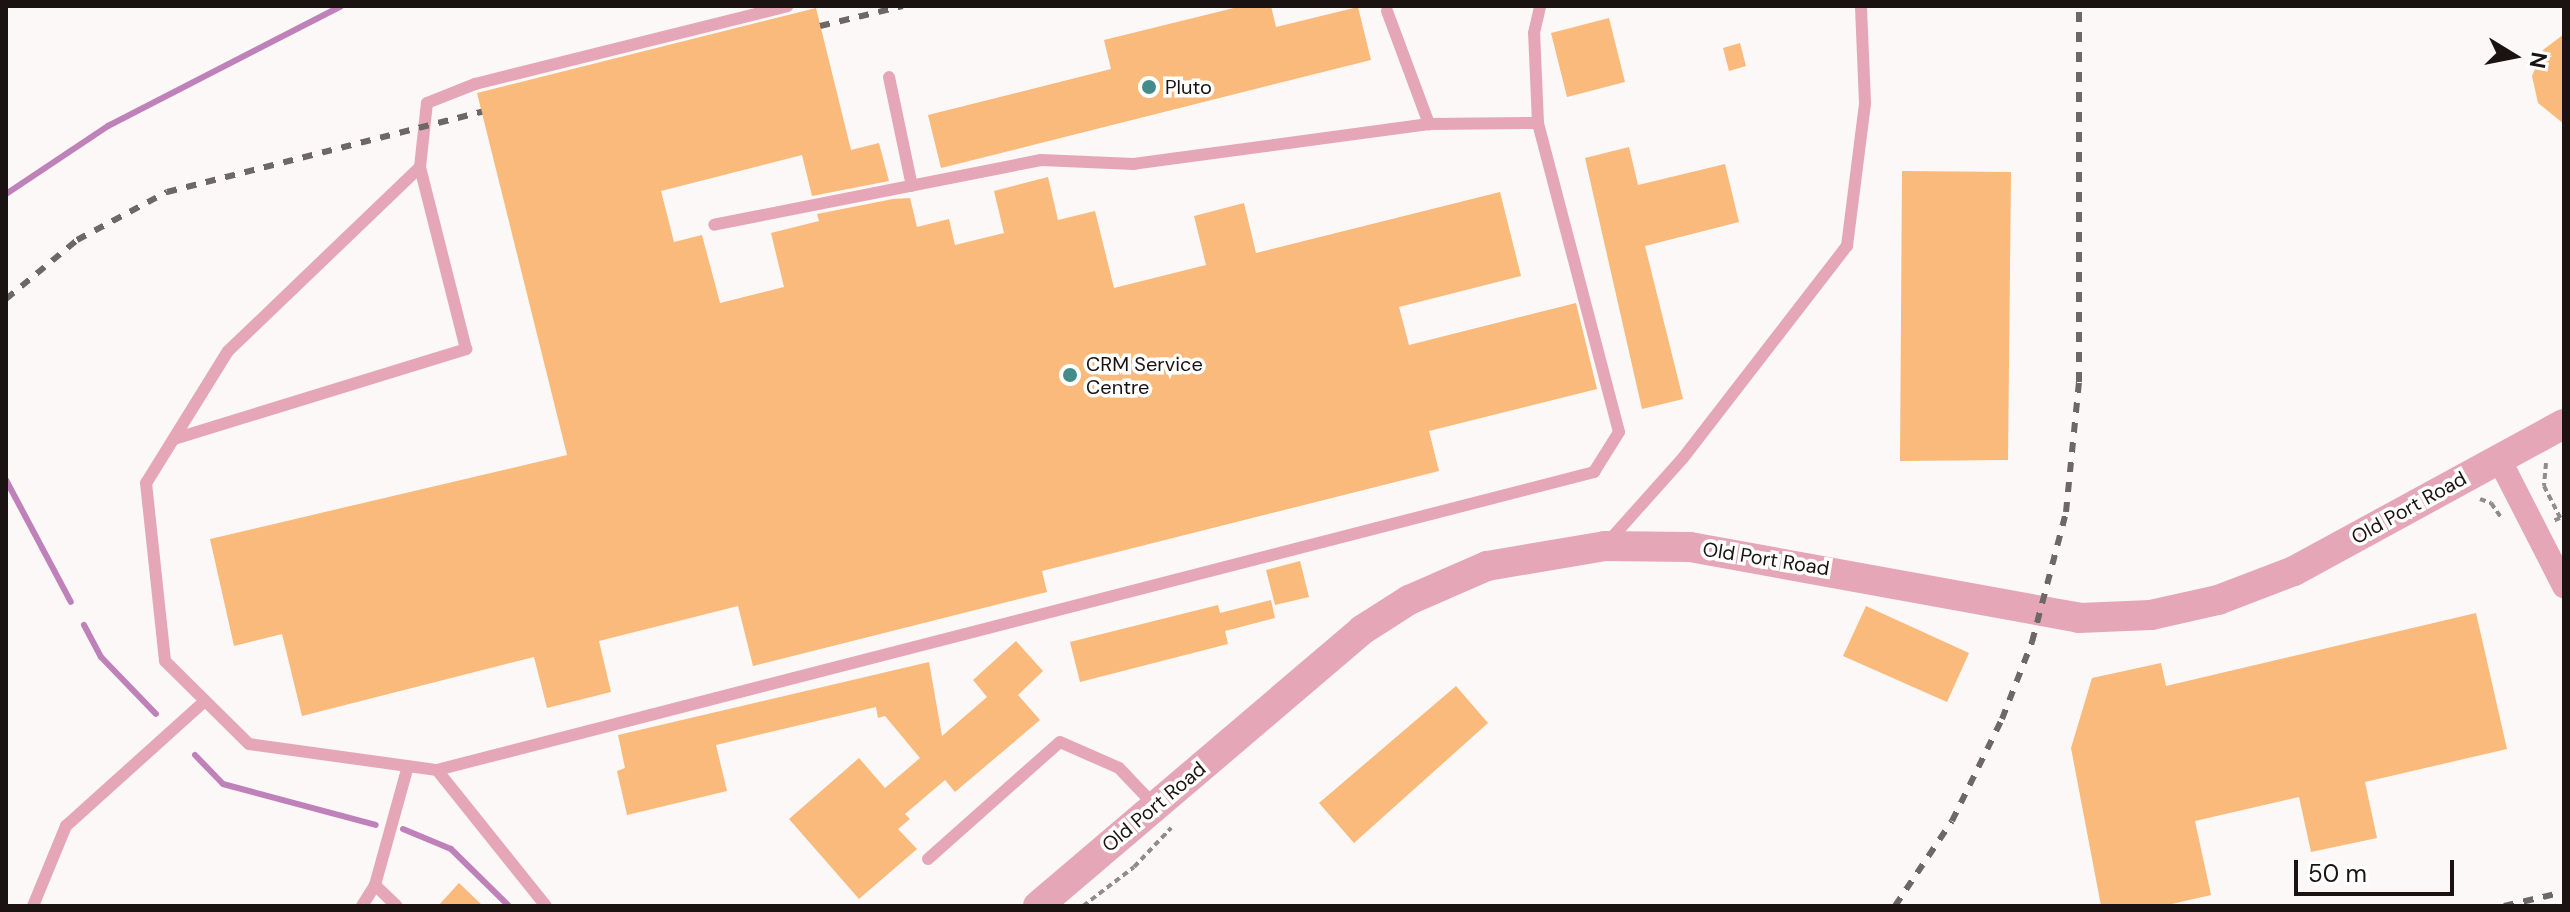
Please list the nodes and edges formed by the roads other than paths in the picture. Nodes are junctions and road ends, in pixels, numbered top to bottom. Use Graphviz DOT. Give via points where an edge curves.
graph roads {
  1 [pos="787,6"];
  2 [pos="1540,6"];
  3 [pos="1861,6"];
  4 [pos="1387,11"];
  5 [pos="889,77"];
  6 [pos="1538,123"];
  7 [pos="1429,124"];
  8 [pos="420,167"];
  9 [pos="912,186"];
  10 [pos="714,225"];
  11 [pos="2564,424"];
  12 [pos="174,439"];
  13 [pos="2499,459"];
  14 [pos="1605,546"];
  15 [pos="2564,586"];
  16 [pos="205,701"];
  17 [pos="408,766"];
  18 [pos="437,770"];
  19 [pos="1166,814"];
  20 [pos="928,859"];
  21 [pos="375,885"];
  22 [pos="33,906"];
  23 [pos="362,906"];
  24 [pos="397,906"];
  25 [pos="546,906"];
  26 [pos="1038,906"];
  1 -- 8 [label="lane" via="475,84 427,103"];
  2 -- 6 [label="lane" via="1534,33"];
  3 -- 14 [label="lane" via="1865,103 1847,246 1683,458"];
  4 -- 7 [label="lane"];
  5 -- 9 [label="lane"];
  6 -- 7 [label="lane"];
  6 -- 18 [label="lane" via="1619,432 1594,472"];
  7 -- 9 [label="lane" via="1134,164 1041,160"];
  8 -- 12 [label="lane" via="228,351"];
  8 -- 12 [label="lane" via="466,349"];
  9 -- 10 [label="lane"];
  11 -- 13 [label="street, Old Port Road"];
  12 -- 16 [label="lane" via="146,483 154,591 165,661"];
  13 -- 14 [label="street, Old Port Road" via="2258,587 2187,608 2115,619 2057,615 1690,547"];
  13 -- 15 [label="street"];
  14 -- 19 [label="street, Old Port Road" via="1512,559 1409,600 1362,630"];
  16 -- 17 [label="lane" via="249,744"];
  16 -- 22 [label="lane" via="66,826"];
  17 -- 18 [label="lane"];
  17 -- 21 [label="lane"];
  18 -- 25 [label="lane"];
  19 -- 20 [label="lane" via="1119,768 1060,742"];
  19 -- 26 [label="street, Old Port Road"];
  21 -- 23 [label="lane"];
  21 -- 24 [label="lane"];
}
